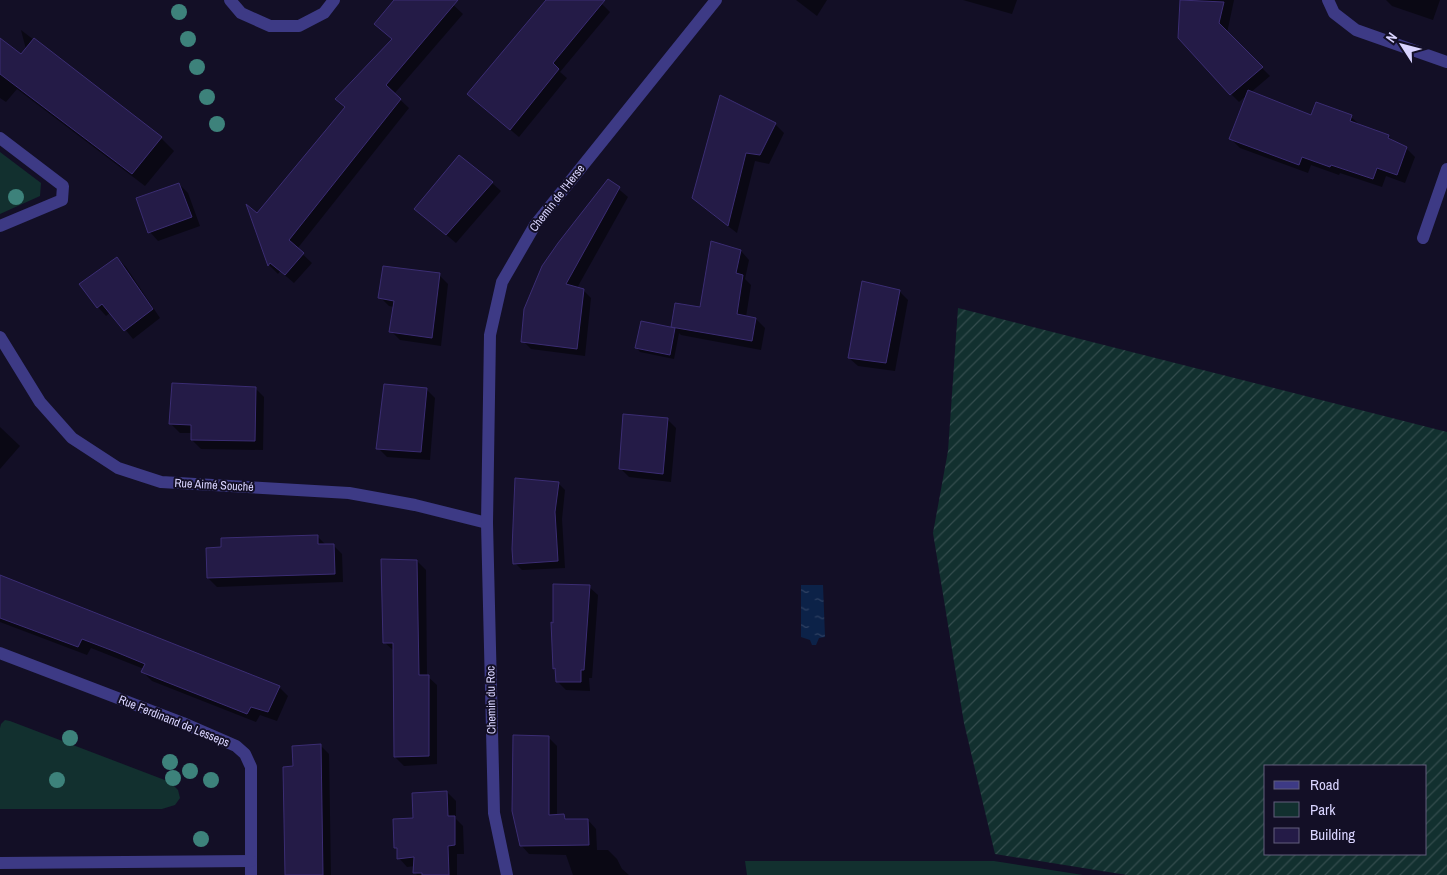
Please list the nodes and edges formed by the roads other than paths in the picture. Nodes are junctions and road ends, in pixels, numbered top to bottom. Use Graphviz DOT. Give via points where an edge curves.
graph roads {
  1 [pos="230,0"];
  2 [pos="334,0"];
  3 [pos="716,0"];
  4 [pos="1328,0"];
  5 [pos="1447,62"];
  6 [pos="0,138"];
  7 [pos="1447,169"];
  8 [pos="0,226"];
  9 [pos="1423,238"];
  10 [pos="0,337"];
  11 [pos="487,523"];
  12 [pos="0,653"];
  13 [pos="251,861"];
  14 [pos="0,863"];
  15 [pos="251,875"];
  16 [pos="507,875"];
  1 -- 2 [label="street" via="241,13 270,26 299,26 324,13"];
  3 -- 11 [label="street, Chemin de l'Herse" via="534,224 502,282 490,334"];
  4 -- 5 [label="street" via="1334,13 1356,30"];
  6 -- 8 [label="street" via="64,186 62,200"];
  7 -- 9 [label="street"];
  10 -- 11 [label="street, Rue Aimé Souché" via="40,402 72,438 118,468 161,482 349,493"];
  11 -- 16 [label="street, Chemin du Roc" via="494,813"];
  12 -- 13 [label="street, Rue Ferdinand de Lesseps" via="236,746 245,754 250,767"];
  13 -- 14 [label="street"];
  13 -- 15 [label="street, Rue Ferdinand de Lesseps"];
}
